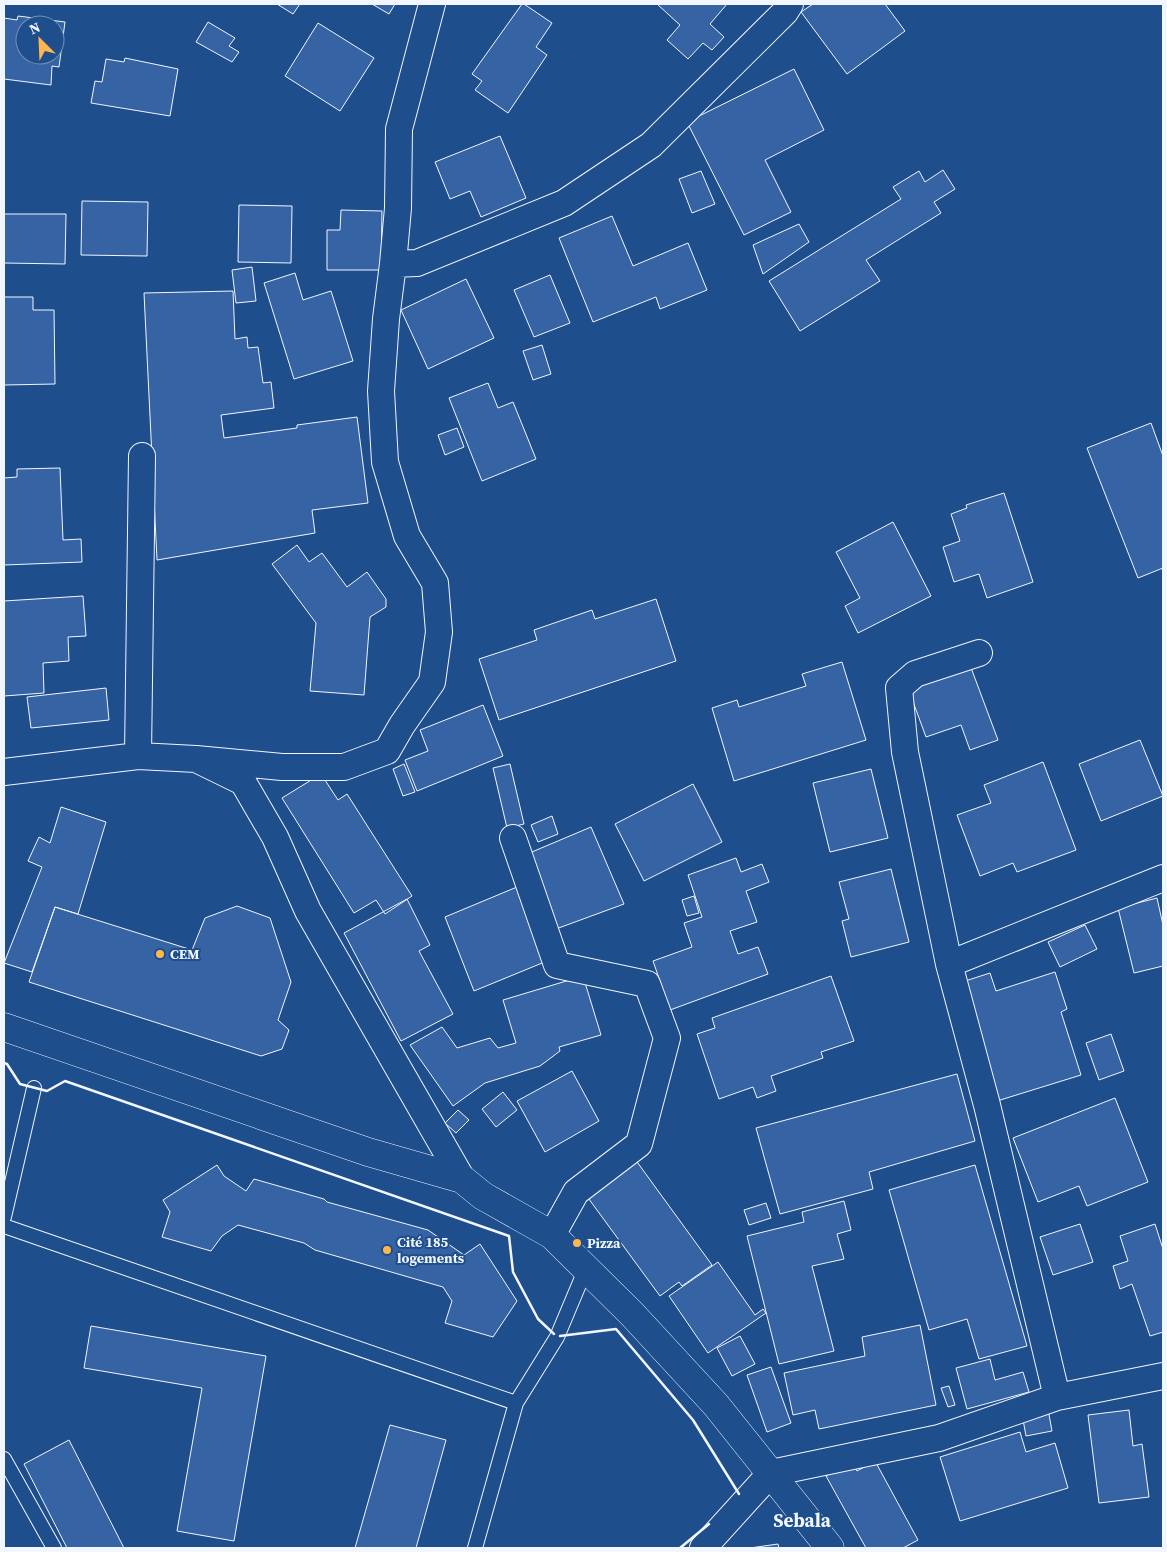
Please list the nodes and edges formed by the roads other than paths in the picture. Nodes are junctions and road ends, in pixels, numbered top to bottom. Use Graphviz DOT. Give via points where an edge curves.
graph roads {
  1 [pos="432,4"];
  2 [pos="790,4"];
  3 [pos="393,264"];
  4 [pos="142,456"];
  5 [pos="979,653"];
  6 [pos="138,756"];
  7 [pos="196,759"];
  8 [pos="4,772"];
  9 [pos="513,838"];
  10 [pos="1163,878"];
  11 [pos="949,964"];
  12 [pos="4,1027"];
  13 [pos="34,1088"];
  14 [pos="462,1179"];
  15 [pos="4,1217"];
  16 [pos="4,1226"];
  17 [pos="552,1235"];
  18 [pos="586,1268"];
  19 [pos="1163,1376"];
  20 [pos="1057,1397"];
  21 [pos="516,1403"];
  22 [pos="4,1459"];
  23 [pos="772,1473"];
  24 [pos="54,1548"];
  25 [pos="475,1548"];
  26 [pos="703,1548"];
  27 [pos="830,1548"];
  1 -- 3 [label="street" via="399,129 398,208"];
  2 -- 3 [label="street" via="651,145 564,204 417,263"];
  3 -- 7 [label="street" via="380,391 385,462 407,536 435,583 439,632 432,682 387,751 344,767 282,767"];
  4 -- 6 [label="street"];
  5 -- 11 [label="street" via="915,674 899,688 905,752"];
  6 -- 7 [label="street"];
  6 -- 8 [label="street"];
  7 -- 14 [label="street" via="243,782 275,837 308,911"];
  9 -- 17 [label="street" via="557,965 647,984 667,1038 639,1144 576,1192"];
  10 -- 11 [label="street"];
  11 -- 20 [label="street" via="987,1105"];
  12 -- 14 [label="main road" via="368,1152"];
  13 -- 15 [label="lane"];
  14 -- 17 [label="main road" via="483,1196"];
  16 -- 21 [label="lane"];
  17 -- 18 [label="main road"];
  18 -- 21 [label="lane" via="557,1337"];
  18 -- 23 [label="main road" via="716,1405"];
  19 -- 20 [label="street"];
  20 -- 23 [label="street" via="939,1438"];
  21 -- 25 [label="lane"];
  22 -- 24 [label="lane"];
  23 -- 26 [label="street"];
  23 -- 27 [label="main road"];
}
